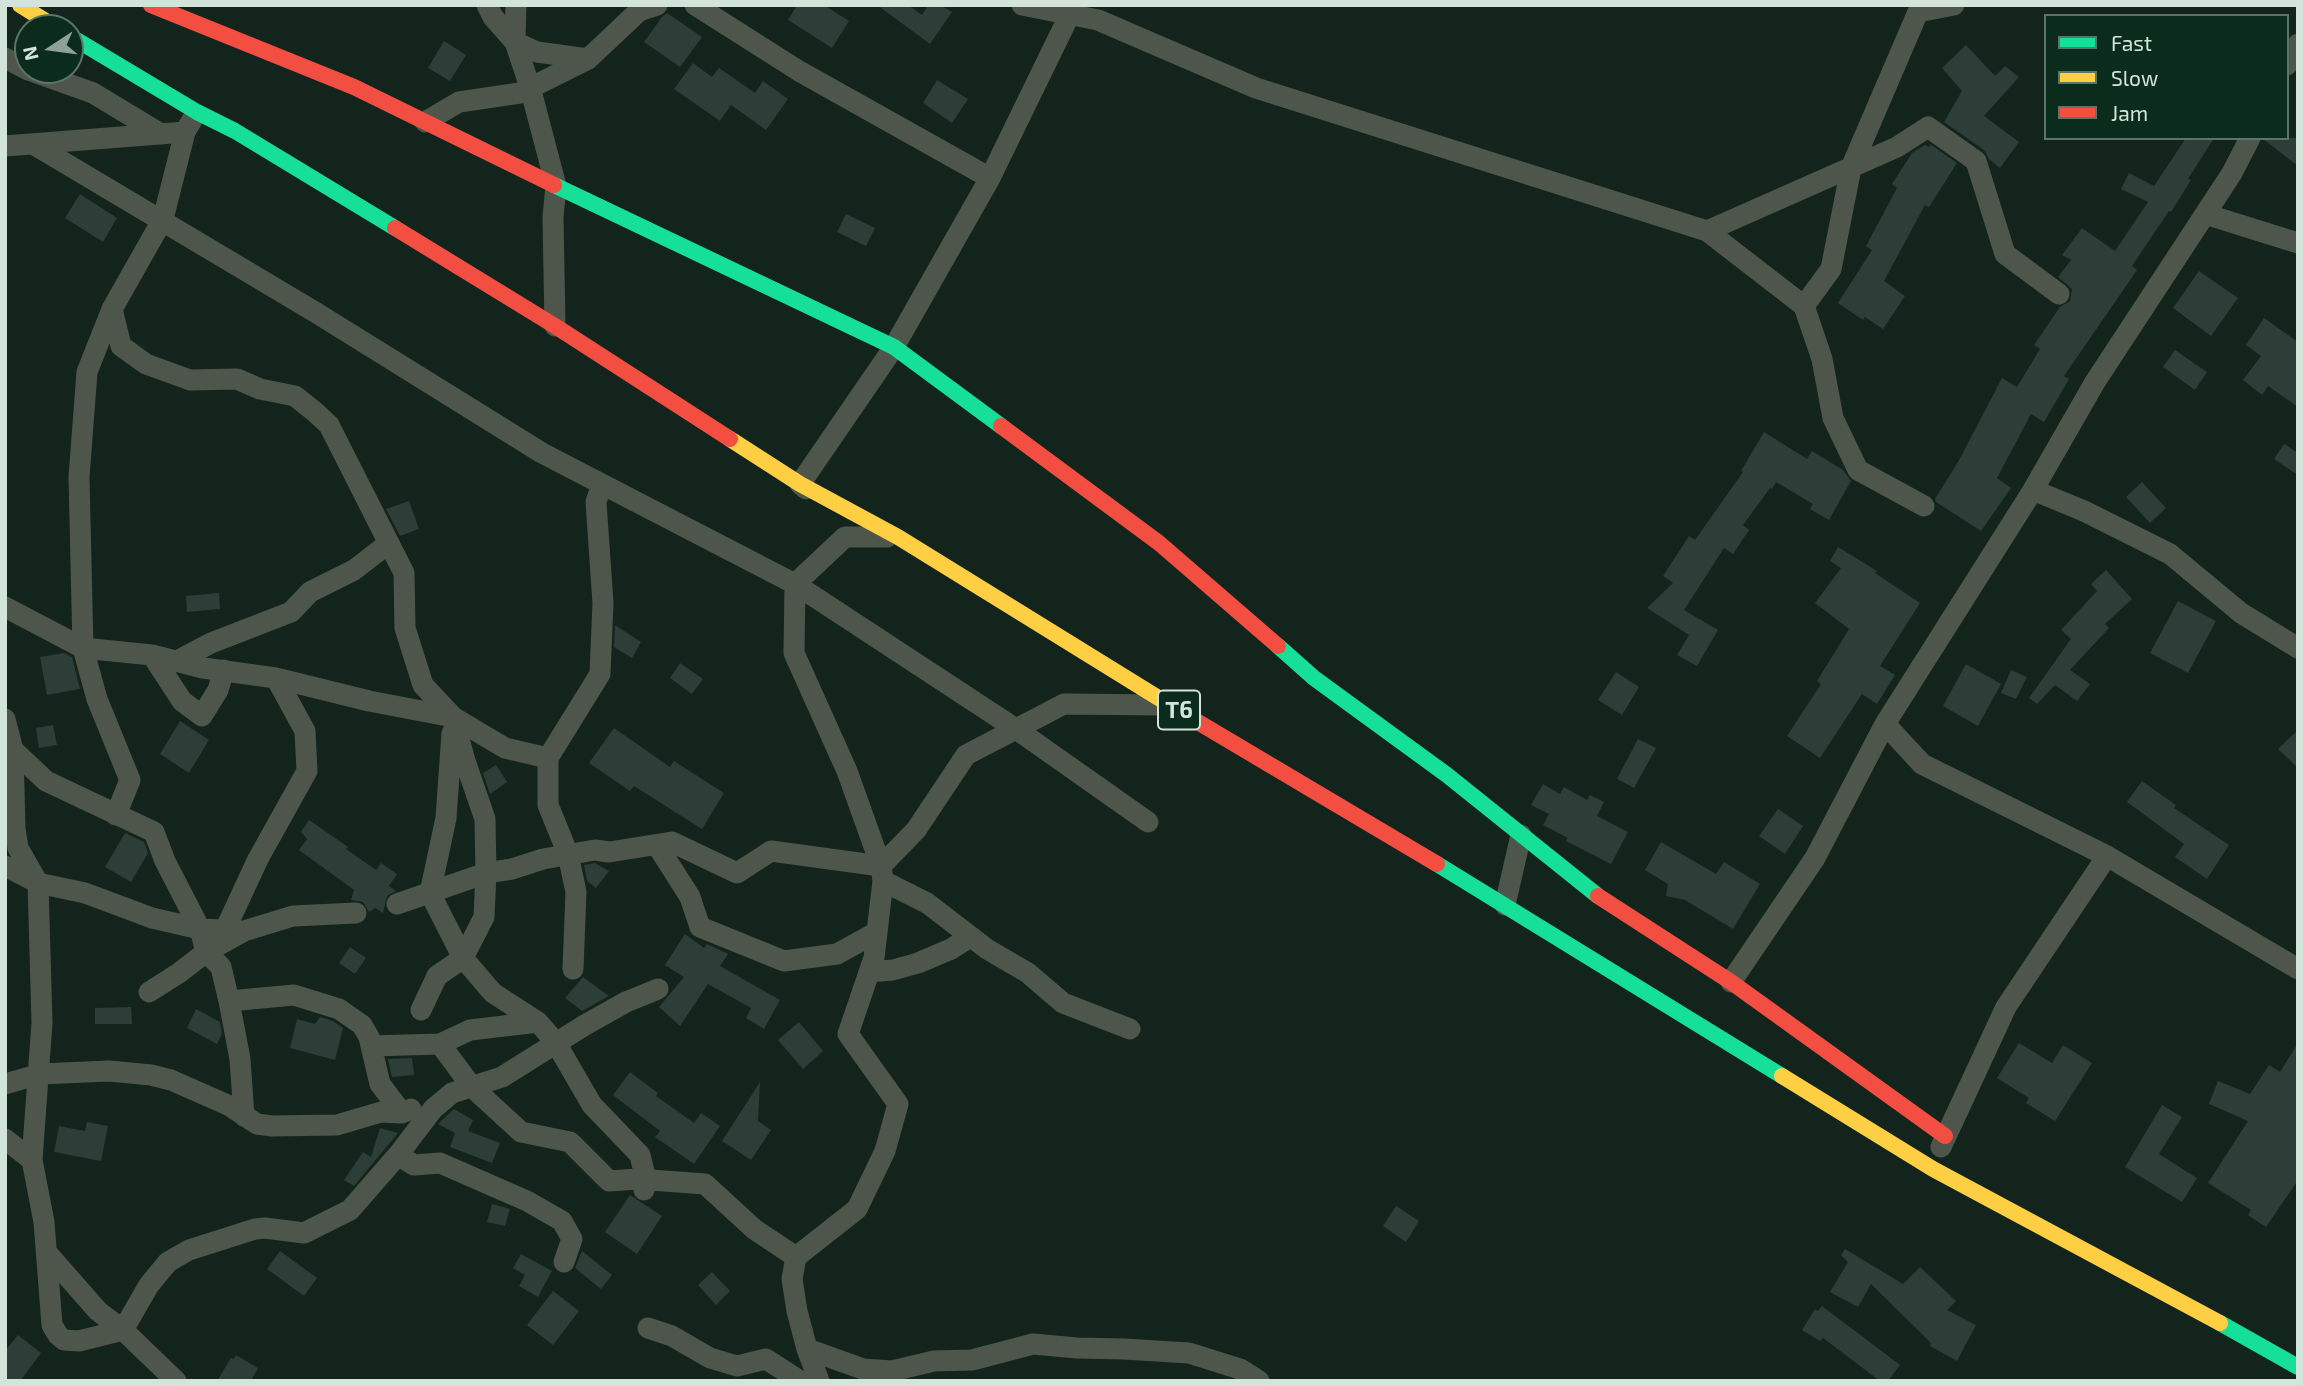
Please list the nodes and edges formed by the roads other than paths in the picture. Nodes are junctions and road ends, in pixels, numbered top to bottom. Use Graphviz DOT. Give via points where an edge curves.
graph roads {
  1 [pos="151,5"];
  2 [pos="487,5"];
  3 [pos="516,5"];
  4 [pos="657,5"];
  5 [pos="695,5"];
  6 [pos="1022,5"];
  7 [pos="1943,6"];
  8 [pos="1073,10"];
  9 [pos="515,42"];
  10 [pos="84,44"];
  11 [pos="2298,44"];
  12 [pos="588,59"];
  13 [pos="2289,61"];
  14 [pos="68,84"];
  15 [pos="530,87"];
  16 [pos="197,113"];
  17 [pos="425,122"];
  18 [pos="185,132"];
  19 [pos="161,134"];
  20 [pos="2249,140"];
  21 [pos="33,144"];
  22 [pos="5,146"];
  23 [pos="1851,168"];
  24 [pos="990,178"];
  25 [pos="556,186"];
  26 [pos="2205,214"];
  27 [pos="163,219"];
  28 [pos="1707,232"];
  29 [pos="2298,243"];
  30 [pos="2059,294"];
  31 [pos="1804,306"];
  32 [pos="113,309"];
  33 [pos="555,326"];
  34 [pos="894,347"];
  35 [pos="602,484"];
  36 [pos="800,484"];
  37 [pos="2033,490"];
  38 [pos="1924,506"];
  39 [pos="898,537"];
  40 [pos="845,538"];
  41 [pos="389,543"];
  42 [pos="795,584"];
  43 [pos="5,607"];
  44 [pos="83,648"];
  45 [pos="2298,648"];
  46 [pos="152,655"];
  47 [pos="177,661"];
  48 [pos="223,670"];
  49 [pos="276,678"];
  50 [pos="1170,705"];
  51 [pos="453,717"];
  52 [pos="5,719"];
  53 [pos="1885,724"];
  54 [pos="1016,729"];
  55 [pos="9,749"];
  56 [pos="548,758"];
  57 [pos="116,815"];
  58 [pos="1148,822"];
  59 [pos="1521,835"];
  60 [pos="657,845"];
  61 [pos="568,854"];
  62 [pos="2107,856"];
  63 [pos="5,866"];
  64 [pos="486,873"];
  65 [pos="882,873"];
  66 [pos="38,883"];
  67 [pos="430,893"];
  68 [pos="397,904"];
  69 [pos="1506,905"];
  70 [pos="356,913"];
  71 [pos="200,929"];
  72 [pos="234,930"];
  73 [pos="877,932"];
  74 [pos="970,937"];
  75 [pos="206,952"];
  76 [pos="463,958"];
  77 [pos="573,969"];
  78 [pos="2298,969"];
  79 [pos="869,972"];
  80 [pos="1731,982"];
  81 [pos="658,989"];
  82 [pos="149,992"];
  83 [pos="229,1002"];
  84 [pos="421,1010"];
  85 [pos="537,1022"];
  86 [pos="1130,1029"];
  87 [pos="556,1043"];
  88 [pos="440,1044"];
  89 [pos="371,1046"];
  90 [pos="40,1074"];
  91 [pos="5,1084"];
  92 [pos="472,1087"];
  93 [pos="452,1093"];
  94 [pos="402,1113"];
  95 [pos="244,1116"];
  96 [pos="1945,1136"];
  97 [pos="5,1139"];
  98 [pos="398,1155"];
  99 [pos="32,1160"];
  100 [pos="1933,1169"];
  101 [pos="645,1186"];
  102 [pos="47,1253"];
  103 [pos="796,1257"];
  104 [pos="564,1262"];
  105 [pos="648,1328"];
  106 [pos="123,1330"];
  107 [pos="807,1349"];
  108 [pos="2298,1367"];
  109 [pos="176,1381"];
  110 [pos="800,1381"];
  111 [pos="819,1381"];
  112 [pos="1259,1381"];
  1 -- 17 [label="main road" via="354,87"];
  2 -- 9 [label="street"];
  3 -- 9 [label="street"];
  4 -- 12 [label="street" via="639,11"];
  5 -- 24 [label="street" via="799,71"];
  6 -- 8 [label="street"];
  7 -- 23 [label="street" via="1918,12"];
  8 -- 24 [label="street"];
  8 -- 28 [label="street" via="1256,88"];
  9 -- 12 [label="street" via="537,52"];
  9 -- 15 [label="street"];
  10 -- 16 [label="main road, T6"];
  11 -- 13 [label="street"];
  12 -- 15 [label="street"];
  14 -- 19 [label="street" via="93,93"];
  15 -- 17 [label="street" via="520,93 459,102"];
  15 -- 25 [label="street"];
  16 -- 18 [label="street"];
  16 -- 33 [label="main road, T6" via="235,131"];
  17 -- 25 [label="main road"];
  18 -- 19 [label="street"];
  18 -- 27 [label="street"];
  19 -- 21 [label="street"];
  20 -- 26 [label="street"];
  21 -- 22 [label="street"];
  21 -- 27 [label="street"];
  23 -- 28 [label="street"];
  23 -- 30 [label="street" via="1928,127 1976,162 2005,254"];
  23 -- 31 [label="street" via="1831,269"];
  24 -- 34 [label="street"];
  25 -- 33 [label="street"];
  25 -- 34 [label="main road"];
  26 -- 29 [label="street"];
  26 -- 37 [label="street" via="2095,382"];
  27 -- 32 [label="street"];
  27 -- 35 [label="street" via="542,453"];
  28 -- 31 [label="street"];
  31 -- 38 [label="street" via="1822,359 1833,418 1858,470"];
  32 -- 41 [label="street" via="121,346 146,364 190,380 237,379 295,396 315,412 329,425"];
  32 -- 44 [label="street" via="88,372 79,477"];
  33 -- 36 [label="main road, T6"];
  34 -- 36 [label="street"];
  34 -- 59 [label="main road" via="1159,543 1314,678"];
  35 -- 42 [label="street"];
  35 -- 56 [label="street" via="596,502 603,603 600,674"];
  36 -- 39 [label="main road, T6"];
  36 -- 40 [label="street" via="836,515"];
  37 -- 45 [label="street" via="2170,554 2241,613"];
  37 -- 53 [label="street"];
  39 -- 40 [label="street"];
  39 -- 50 [label="main road, T6"];
  40 -- 42 [label="street"];
  41 -- 47 [label="street" via="354,570 310,592 291,612"];
  41 -- 51 [label="street" via="404,573 405,628 423,685"];
  42 -- 54 [label="street"];
  42 -- 65 [label="street" via="794,653 847,771"];
  43 -- 44 [label="street"];
  44 -- 46 [label="street"];
  44 -- 57 [label="street" via="97,699 130,780"];
  46 -- 47 [label="street"];
  46 -- 48 [label="street" via="182,701 202,716 218,690"];
  47 -- 48 [label="street"];
  48 -- 49 [label="street"];
  49 -- 51 [label="street"];
  49 -- 72 [label="street" via="305,731 307,771 258,859"];
  50 -- 54 [label="street" via="1064,704"];
  50 -- 69 [label="main road, T6"];
  51 -- 56 [label="street" via="505,748"];
  51 -- 64 [label="street" via="485,819"];
  51 -- 67 [label="street" via="446,817"];
  52 -- 55 [label="street"];
  53 -- 62 [label="street" via="1922,764"];
  53 -- 80 [label="street" via="1815,858"];
  54 -- 58 [label="street"];
  54 -- 65 [label="street" via="966,755"];
  55 -- 57 [label="street" via="46,781"];
  55 -- 66 [label="street" via="18,848"];
  56 -- 61 [label="street" via="548,805"];
  57 -- 71 [label="street" via="154,832"];
  59 -- 69 [label="street"];
  59 -- 80 [label="main road" via="1586,888"];
  60 -- 61 [label="street"];
  60 -- 65 [label="street" via="672,842 737,873 771,851"];
  60 -- 73 [label="street" via="690,897 700,927 784,961 837,954"];
  61 -- 64 [label="street"];
  61 -- 77 [label="street" via="576,892"];
  62 -- 78 [label="street"];
  62 -- 96 [label="street" via="2006,1007"];
  63 -- 66 [label="street"];
  64 -- 67 [label="street"];
  64 -- 76 [label="street" via="484,917"];
  65 -- 73 [label="street"];
  65 -- 74 [label="street"];
  66 -- 71 [label="street" via="85,892 152,918"];
  66 -- 90 [label="street"];
  67 -- 68 [label="street"];
  67 -- 76 [label="street"];
  69 -- 100 [label="main road, T6"];
  70 -- 72 [label="street" via="293,916"];
  71 -- 72 [label="street"];
  71 -- 75 [label="street"];
  72 -- 75 [label="street"];
  73 -- 79 [label="street"];
  74 -- 79 [label="street" via="918,963"];
  74 -- 86 [label="street" via="1063,1003"];
  75 -- 82 [label="street"];
  75 -- 83 [label="street" via="220,967"];
  76 -- 84 [label="street" via="437,976"];
  76 -- 85 [label="street" via="493,993"];
  79 -- 103 [label="street" via="848,1034 898,1104 885,1151 857,1209"];
  80 -- 96 [label="main road"];
  81 -- 87 [label="street"];
  83 -- 89 [label="street" via="294,995 305,998 339,1009 362,1025"];
  83 -- 95 [label="street"];
  85 -- 87 [label="street"];
  85 -- 88 [label="street" via="470,1030"];
  87 -- 92 [label="street" via="502,1077"];
  87 -- 101 [label="street" via="592,1105 640,1155"];
  88 -- 89 [label="street"];
  88 -- 92 [label="street"];
  89 -- 94 [label="street" via="380,1084"];
  90 -- 91 [label="street"];
  90 -- 95 [label="street" via="109,1071 151,1075 230,1106"];
  90 -- 99 [label="street"];
  92 -- 93 [label="street"];
  92 -- 101 [label="street" via="521,1132 570,1142 609,1181"];
  93 -- 94 [label="street"];
  93 -- 98 [label="street" via="433,1109"];
  94 -- 95 [label="street" via="381,1112 337,1125 272,1126"];
  96 -- 100 [label="street"];
  97 -- 99 [label="street"];
  98 -- 104 [label="street" via="414,1165 440,1163 562,1221 572,1239"];
  98 -- 106 [label="street" via="350,1210 304,1233 255,1229 178,1255 149,1285"];
  99 -- 102 [label="street"];
  100 -- 108 [label="main road, T6"];
  101 -- 103 [label="street" via="705,1184 754,1229"];
  102 -- 106 [label="street" via="98,1311"];
  102 -- 106 [label="street" via="52,1325 58,1335 79,1341"];
  103 -- 107 [label="street" via="792,1279"];
  105 -- 110 [label="street" via="737,1366 766,1359"];
  106 -- 109 [label="street"];
  107 -- 111 [label="street"];
  107 -- 112 [label="street" via="863,1369 892,1371 934,1361 972,1360 1033,1344 1189,1353 1240,1369"];
}
